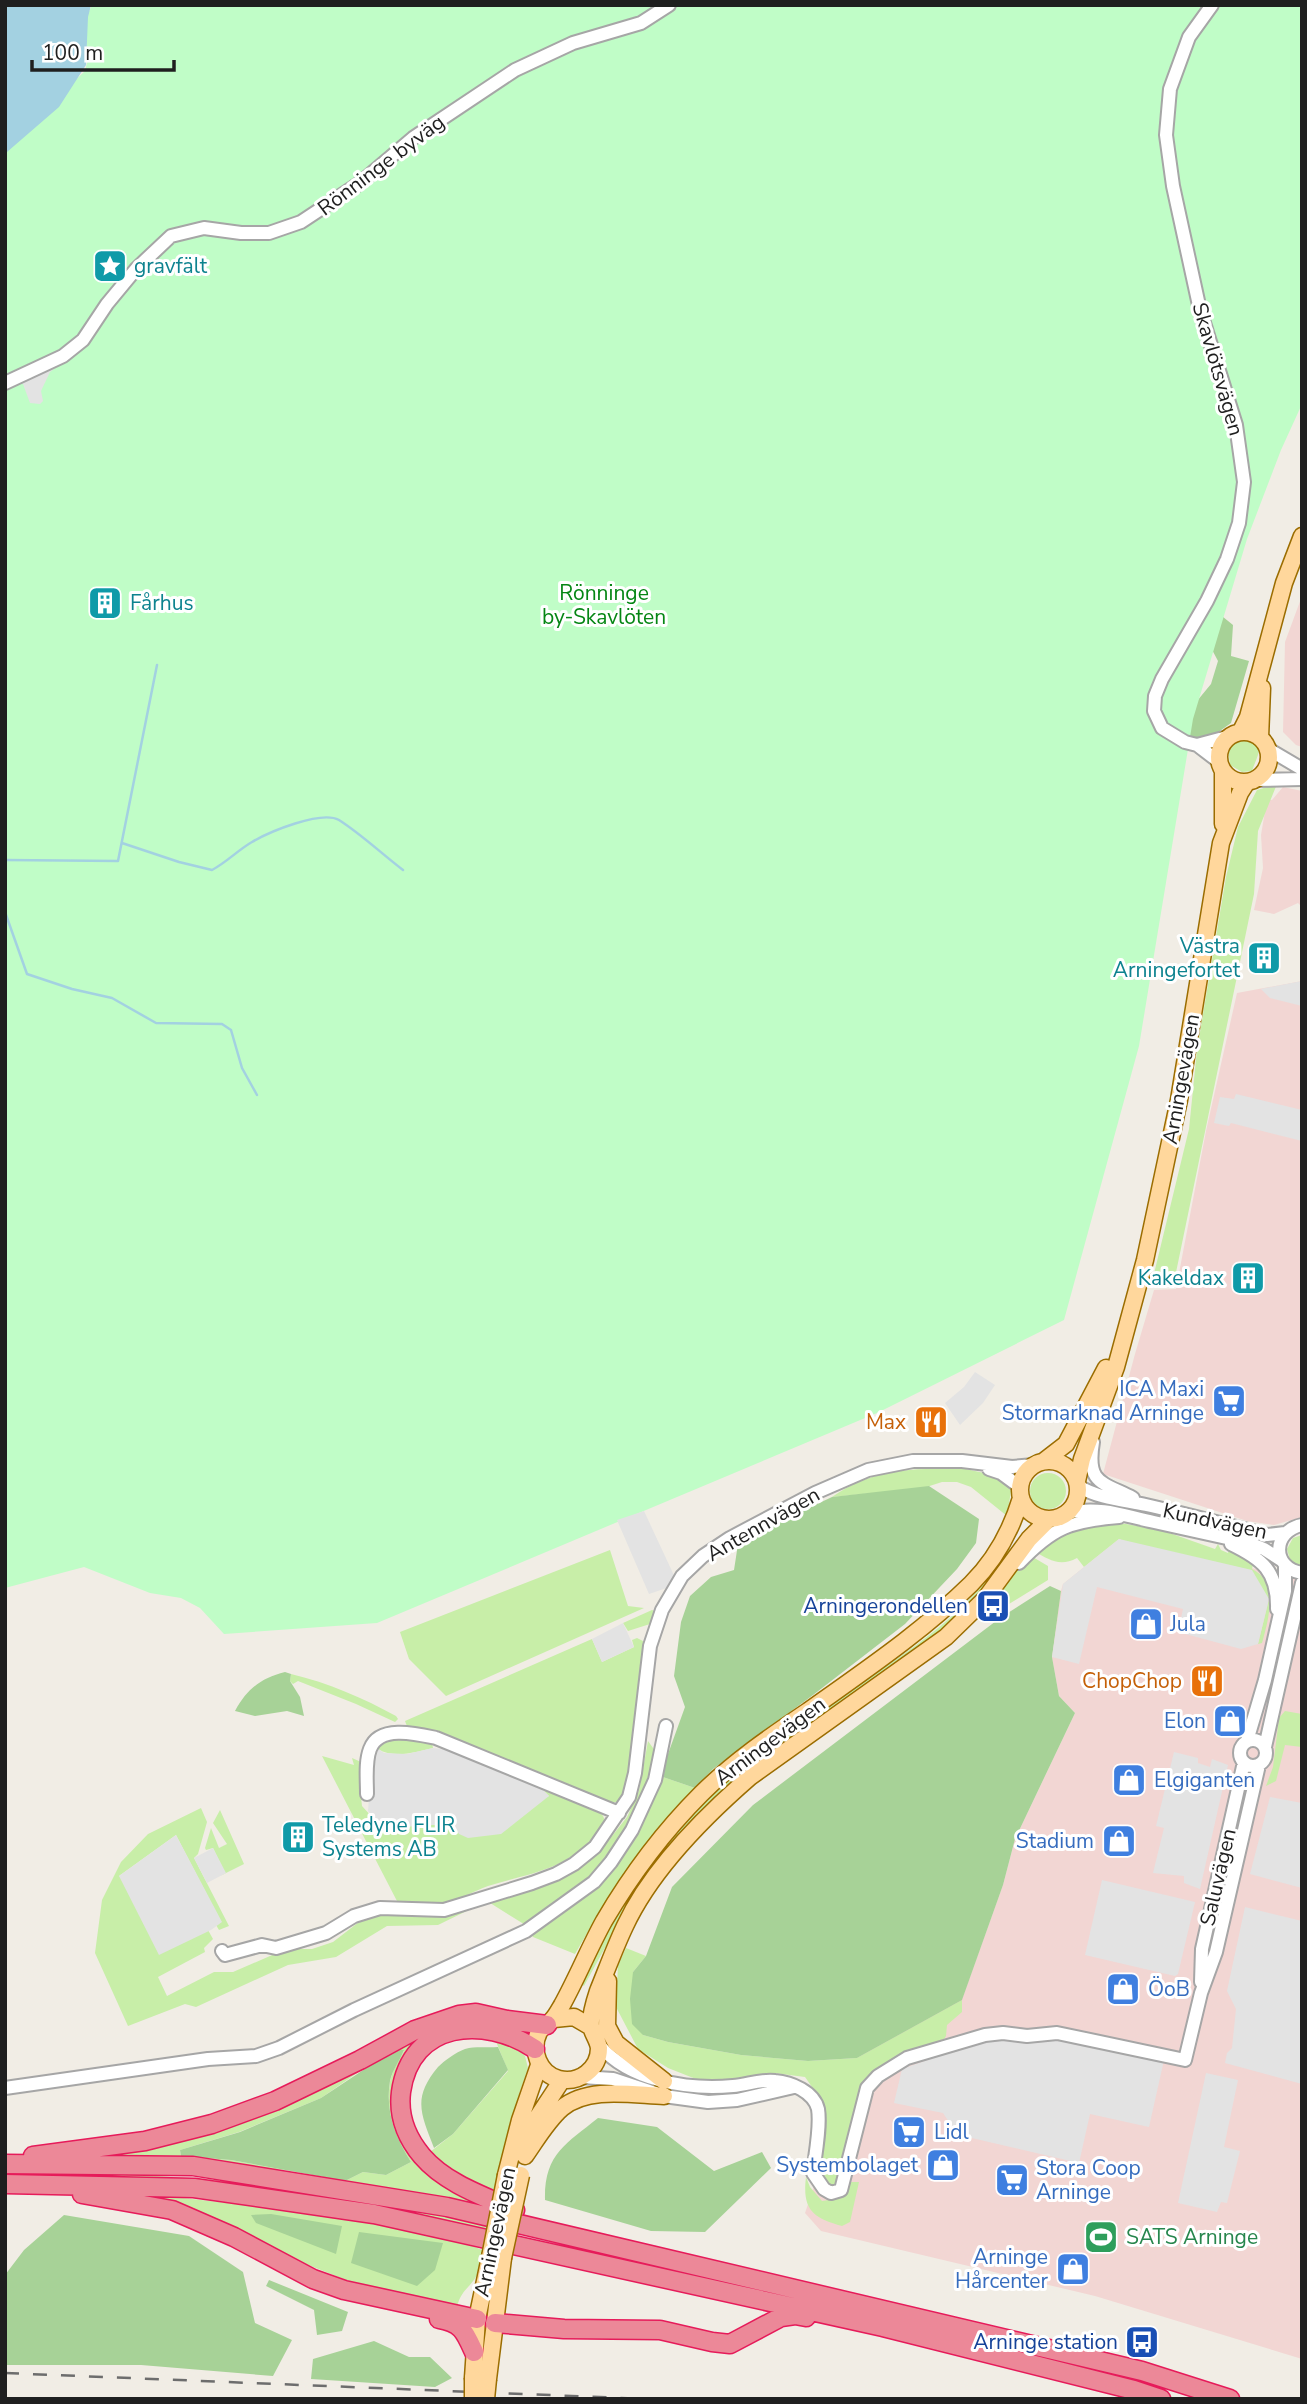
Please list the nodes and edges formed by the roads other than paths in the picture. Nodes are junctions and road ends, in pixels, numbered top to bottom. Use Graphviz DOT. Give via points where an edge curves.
graph roads {
  1 [pos="669,5"];
  2 [pos="1212,5"];
  3 [pos="5,383"];
  4 [pos="1302,536"];
  5 [pos="1263,657"];
  6 [pos="1234,734"];
  7 [pos="1264,743"];
  8 [pos="1197,745"];
  9 [pos="1221,767"];
  10 [pos="1302,769"];
  11 [pos="1302,779"];
  12 [pos="1251,781"];
  13 [pos="1223,834"];
  14 [pos="1139,1281"];
  15 [pos="1098,1412"];
  16 [pos="1039,1463"];
  17 [pos="975,1464"];
  18 [pos="1078,1484"];
  19 [pos="1021,1493"];
  20 [pos="1146,1505"];
  21 [pos="1069,1512"];
  22 [pos="1129,1516"];
  23 [pos="1049,1519"];
  24 [pos="1302,1525"];
  25 [pos="1285,1533"];
  26 [pos="1212,1535"];
  27 [pos="1283,1563"];
  28 [pos="1302,1573"];
  29 [pos="1302,1583"];
  30 [pos="985,1599"];
  31 [pos="1276,1628"];
  32 [pos="644,1699"];
  33 [pos="652,1715"];
  34 [pos="666,1726"];
  35 [pos="640,1733"];
  36 [pos="1247,1741"];
  37 [pos="1265,1747"];
  38 [pos="662,1749"];
  39 [pos="1244,1762"];
  40 [pos="1259,1765"];
  41 [pos="367,1794"];
  42 [pos="620,1813"];
  43 [pos="222,1951"];
  44 [pos="609,1964"];
  45 [pos="1201,1993"];
  46 [pos="551,2022"];
  47 [pos="591,2027"];
  48 [pos="599,2045"];
  49 [pos="537,2057"];
  50 [pos="581,2077"];
  51 [pos="562,2080"];
  52 [pos="5,2088"];
  53 [pos="664,2089"];
  54 [pos="525,2156"];
  55 [pos="5,2162"];
  56 [pos="513,2175"];
  57 [pos="5,2185"];
  58 [pos="628,2251"];
  59 [pos="344,2290"];
  60 [pos="486,2321"];
  61 [pos="474,2352"];
  62 [pos="480,2378"];
  63 [pos="1086,2378"];
  64 [pos="473,2399"];
  65 [pos="486,2399"];
  66 [pos="1161,2399"];
  67 [pos="1230,2399"];
  1 -- 3 [label="street, Rönninge byväg" via="641,23 573,43 516,70 413,138 360,183 301,222 269,233 204,228 171,236 107,304 83,340 63,356"];
  2 -- 8 [label="street, Skavlötsvägen" via="1189,37 1170,89 1166,135 1200,310 1236,425 1244,482 1239,523 1227,559 1162,679 1154,711 1162,728"];
  4 -- 5 [label="main road"];
  5 -- 6 [label="main road" via="1248,717"];
  5 -- 7 [label="main road"];
  6 -- 7 [label="main road" via="1251,732"];
  6 -- 8 [label="street"];
  6 -- 9 [label="main road" via="1220,747"];
  7 -- 10 [label="street"];
  7 -- 12 [label="main road" via="1267,768"];
  8 -- 9 [label="street, Skavlötsvägen"];
  9 -- 12 [label="main road" via="1234,781"];
  9 -- 13 [label="main road, Arningevägen"];
  11 -- 12 [label="street"];
  12 -- 13 [label="main road, Arningevägen"];
  13 -- 14 [label="main road, Arningevägen" via="1179,1100"];
  14 -- 15 [label="main road, Arningevägen" via="1116,1367"];
  14 -- 16 [label="main road, Arningevägen" via="1088,1404 1066,1444"];
  15 -- 18 [label="main road, Arningevägen"];
  15 -- 20 [label="street, Kundvägen" via="1092,1471 1100,1484"];
  16 -- 17 [label="street, Antennvägen" via="1012,1467"];
  16 -- 18 [label="main road" via="1065,1465"];
  16 -- 19 [label="main road" via="1024,1475"];
  17 -- 19 [label="street, Antennvägen" via="1001,1474"];
  17 -- 32 [label="street, Antennvägen" via="913,1461 868,1470 815,1493 703,1556 682,1576 662,1610 650,1646"];
  18 -- 20 [label="street, Kundvägen" via="1092,1494"];
  18 -- 21 [label="main road" via="1078,1496"];
  19 -- 23 [label="main road" via="1031,1513"];
  19 -- 46 [label="main road, Arningevägen" via="1002,1545 964,1590 886,1656 759,1745 678,1819 605,1920"];
  20 -- 25 [label="street, Kundvägen" via="1267,1535"];
  21 -- 22 [label="street, Kundvägen" via="1091,1509"];
  21 -- 23 [label="main road"];
  22 -- 26 [label="street, Kundvägen"];
  22 -- 30 [label="street, Kundvägen" via="1086,1520 1054,1532 1038,1542"];
  23 -- 30 [label="main road, Arningevägen"];
  24 -- 25 [label="street"];
  25 -- 27 [label="street, Saluvägen" via="1279,1545"];
  26 -- 27 [label="street, Kundvägen" via="1249,1543"];
  26 -- 31 [label="street, Kundvägen" via="1267,1567 1275,1586"];
  27 -- 28 [label="street, Kundvägen"];
  27 -- 31 [label="street, Saluvägen" via="1285,1591"];
  29 -- 37 [label="street, Saluvägen"];
  30 -- 44 [label="main road, Arningevägen" via="927,1652 721,1802 659,1872 626,1923"];
  31 -- 36 [label="street, Saluvägen"];
  32 -- 33 [label="street"];
  32 -- 35 [label="street, Antennvägen"];
  34 -- 38 [label="street"];
  35 -- 38 [label="street"];
  35 -- 42 [label="street, Antennvägen" via="635,1773"];
  36 -- 37 [label="street"];
  36 -- 39 [label="street, Saluvägen" via="1241,1750"];
  37 -- 40 [label="street, Saluvägen" via="1265,1759"];
  38 -- 52 [label="street" via="647,1799 611,1862 594,1882 526,1931 256,2056"];
  39 -- 40 [label="street"];
  39 -- 45 [label="street, Saluvägen" via="1202,1949"];
  40 -- 45 [label="street, Saluvägen" via="1216,1952"];
  41 -- 42 [label="street" via="370,1745 394,1732 411,1733 436,1738"];
  42 -- 43 [label="street, Antennvägen" via="595,1846 556,1874 444,1910 380,1908 354,1916 326,1933 276,1948 262,1945 225,1955"];
  44 -- 47 [label="main road, Arningevägen" via="596,1996"];
  44 -- 53 [label="main road" via="607,2026 617,2043"];
  45 -- 53 [label="street, Saluvägen" via="1185,2060 1057,2033 985,2035 907,2058 867,2088 841,2190 831,2193 813,2173 818,2107 808,2093 776,2081"];
  46 -- 47 [label="main road" via="574,2017"];
  46 -- 49 [label="main road, Arningevägen" via="540,2031"];
  46 -- 55 [label="highway" via="476,2013 451,2017 415,2030 275,2101 212,2124 145,2141"];
  47 -- 48 [label="main road"];
  48 -- 50 [label="main road" via="597,2059"];
  48 -- 53 [label="street" via="629,2070"];
  49 -- 51 [label="main road" via="550,2076"];
  49 -- 56 [label="main road, Arningevägen" via="520,2120"];
  49 -- 58 [label="highway" via="524,2042 485,2028 438,2037 412,2058 403,2075 403,2124 422,2156 465,2187 535,2220"];
  50 -- 51 [label="main road"];
  50 -- 53 [label="street"];
  51 -- 54 [label="main road, Arningevägen" via="533,2124"];
  53 -- 54 [label="main road" via="585,2096 564,2106"];
  54 -- 56 [label="main road, Arningevägen"];
  55 -- 58 [label="highway" via="193,2166 447,2207"];
  56 -- 60 [label="main road, Arningevägen, bridge"];
  57 -- 59 [label="highway" via="172,2210"];
  57 -- 63 [label="highway" via="194,2188 374,2214 883,2327"];
  58 -- 67 [label="highway" via="1142,2371"];
  59 -- 60 [label="highway"];
  59 -- 61 [label="highway" via="355,2300 457,2324"];
  60 -- 61 [label="main road"];
  60 -- 62 [label="main road"];
  60 -- 63 [label="highway" via="564,2329 660,2330 730,2344 769,2322 795,2315 1069,2379"];
  61 -- 62 [label="main road"];
  62 -- 64 [label="main road, bridge"];
  62 -- 65 [label="main road, bridge"];
  63 -- 66 [label="highway"];
}
